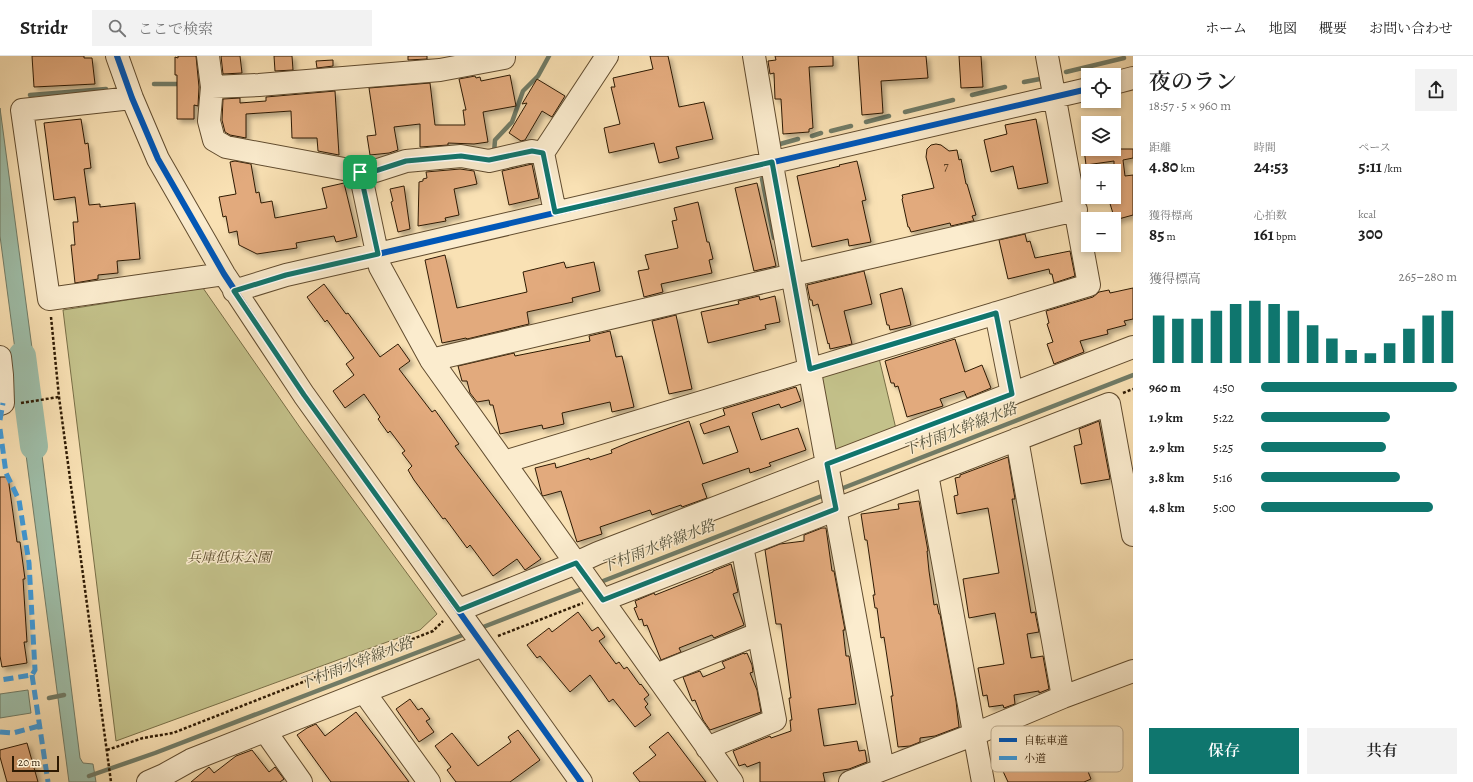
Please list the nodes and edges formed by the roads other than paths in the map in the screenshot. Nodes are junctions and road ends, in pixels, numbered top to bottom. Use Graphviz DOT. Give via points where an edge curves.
graph roads {
  1 [pos="117,56"];
  2 [pos="208,56"];
  3 [pos="504,56"];
  4 [pos="607,56"];
  5 [pos="754,56"];
  6 [pos="1047,56"];
  7 [pos="1133,78"];
  8 [pos="1121,81"];
  9 [pos="212,86"];
  10 [pos="1081,90"];
  11 [pos="1055,96"];
  12 [pos="132,98"];
  13 [pos="543,153"];
  14 [pos="772,162"];
  15 [pos="360,172"];
  16 [pos="1076,210"];
  17 [pos="555,212"];
  18 [pos="378,254"];
  19 [pos="793,274"];
  20 [pos="229,282"];
  21 [pos="996,313"];
  22 [pos="1133,348"];
  23 [pos="0,357"];
  24 [pos="431,360"];
  25 [pos="810,369"];
  26 [pos="1012,394"];
  27 [pos="8,404"];
  28 [pos="1017,439"];
  29 [pos="504,462"];
  30 [pos="829,470"];
  31 [pos="927,474"];
  32 [pos="835,505"];
  33 [pos="1133,535"];
  34 [pos="742,546"];
  35 [pos="580,568"];
  36 [pos="602,599"];
  37 [pos="457,616"];
  38 [pos="758,634"];
  39 [pos="486,641"];
  40 [pos="1133,671"];
  41 [pos="656,675"];
  42 [pos="364,692"];
  43 [pos="1064,697"];
  44 [pos="993,726"];
  45 [pos="991,727"];
  46 [pos="265,731"];
  47 [pos="974,734"];
  48 [pos="707,748"];
  49 [pos="883,769"];
  50 [pos="160,780"];
  51 [pos="302,782"];
  52 [pos="429,782"];
  53 [pos="581,782"];
  54 [pos="732,782"];
  55 [pos="850,782"];
  56 [pos="983,782"];
  1 -- 12 [label="street"];
  2 -- 9 [label="street"];
  3 -- 9 [label="street" via="440,70 259,85"];
  4 -- 13 [label="street"];
  5 -- 14 [label="street"];
  6 -- 11 [label="street"];
  7 -- 8 [label="street"];
  9 -- 15 [label="street" via="209,121 214,140 226,147"];
  10 -- 11 [label="street"];
  11 -- 14 [label="street"];
  11 -- 16 [label="street"];
  12 -- 20 [label="street" via="158,159"];
  12 -- 20 [label="street" via="22,110 49,299"];
  13 -- 15 [label="street" via="532,151 489,160 461,156 406,161 375,171"];
  13 -- 17 [label="street"];
  14 -- 17 [label="street"];
  14 -- 19 [label="street"];
  15 -- 18 [label="street"];
  16 -- 19 [label="street"];
  16 -- 21 [label="street" via="1089,285"];
  17 -- 18 [label="street"];
  18 -- 20 [label="street" via="286,275"];
  18 -- 24 [label="street" via="380,267"];
  19 -- 24 [label="street"];
  19 -- 25 [label="street"];
  20 -- 37 [label="street"];
  21 -- 25 [label="street"];
  21 -- 26 [label="street"];
  22 -- 26 [label="street"];
  23 -- 27 [label="street" via="3,403"];
  24 -- 29 [label="street"];
  25 -- 29 [label="street"];
  25 -- 30 [label="street"];
  26 -- 30 [label="street"];
  28 -- 31 [label="street"];
  28 -- 33 [label="street" via="1109,404"];
  28 -- 43 [label="street"];
  29 -- 35 [label="street"];
  30 -- 32 [label="street"];
  30 -- 35 [label="street" via="598,553"];
  31 -- 32 [label="street"];
  31 -- 47 [label="street"];
  32 -- 34 [label="street"];
  32 -- 49 [label="street"];
  34 -- 36 [label="street"];
  34 -- 38 [label="street"];
  35 -- 36 [label="street"];
  35 -- 37 [label="street"];
  36 -- 41 [label="street"];
  37 -- 39 [label="street"];
  38 -- 41 [label="street"];
  38 -- 48 [label="street" via="774,720"];
  39 -- 42 [label="street"];
  39 -- 53 [label="street"];
  40 -- 43 [label="street"];
  41 -- 48 [label="street"];
  42 -- 46 [label="street"];
  42 -- 52 [label="street"];
  43 -- 44 [label="street"];
  45 -- 47 [label="street"];
  46 -- 50 [label="street" via="191,760"];
  46 -- 51 [label="street"];
  47 -- 49 [label="street"];
  47 -- 56 [label="street"];
  48 -- 54 [label="street"];
  49 -- 55 [label="street"];
}
